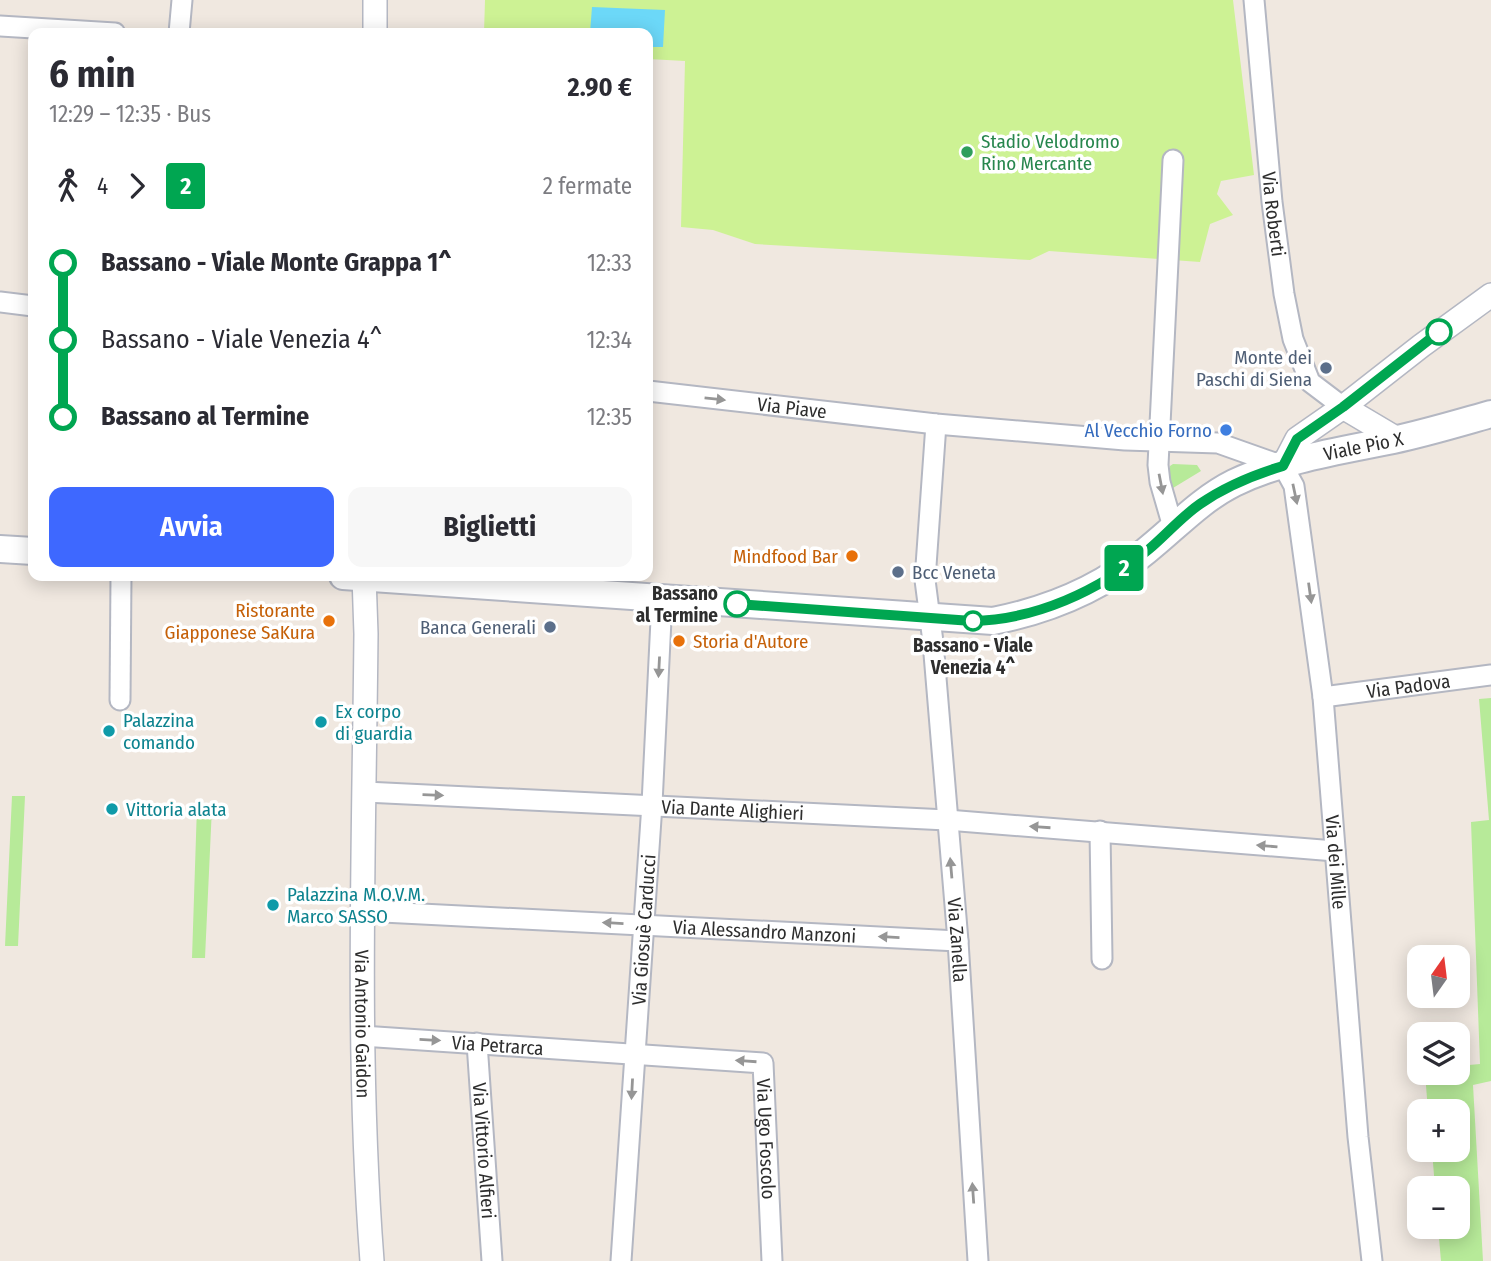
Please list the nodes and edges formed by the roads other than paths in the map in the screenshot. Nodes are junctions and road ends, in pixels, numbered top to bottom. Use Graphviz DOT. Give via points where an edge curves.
graph roads {
  1 [pos="182,0"];
  2 [pos="375,0"];
  3 [pos="1254,0"];
  4 [pos="0,26"];
  5 [pos="33,28"];
  6 [pos="179,28"];
  7 [pos="375,28"];
  8 [pos="1173,160"];
  9 [pos="1491,295"];
  10 [pos="0,302"];
  11 [pos="28,305"];
  12 [pos="653,392"];
  13 [pos="1343,407"];
  14 [pos="1491,414"];
  15 [pos="936,424"];
  16 [pos="1397,439"];
  17 [pos="1159,440"];
  18 [pos="1218,443"];
  19 [pos="1283,466"];
  20 [pos="1235,483"];
  21 [pos="1172,527"];
  22 [pos="0,549"];
  23 [pos="28,551"];
  24 [pos="121,581"];
  25 [pos="357,581"];
  26 [pos="426,581"];
  27 [pos="662,598"];
  28 [pos="930,618"];
  29 [pos="1491,675"];
  30 [pos="1324,696"];
  31 [pos="120,700"];
  32 [pos="365,792"];
  33 [pos="652,804"];
  34 [pos="947,820"];
  35 [pos="1100,831"];
  36 [pos="1335,851"];
  37 [pos="363,911"];
  38 [pos="642,925"];
  39 [pos="958,941"];
  40 [pos="1102,959"];
  41 [pos="362,1036"];
  42 [pos="478,1043"];
  43 [pos="634,1053"];
  44 [pos="372,1261"];
  45 [pos="492,1261"];
  46 [pos="621,1261"];
  47 [pos="772,1261"];
  48 [pos="978,1261"];
  49 [pos="1372,1261"];
  1 -- 6 [label="street"];
  2 -- 7 [label="street"];
  3 -- 13 [label="street, Via Roberti" via="1272,202 1293,339 1310,382"];
  4 -- 5 [label="street"];
  8 -- 17 [label="street"];
  9 -- 13 [label="street"];
  10 -- 11 [label="street"];
  12 -- 15 [label="street, Via Piave, one-way"];
  13 -- 16 [label="street"];
  13 -- 19 [label="street" via="1297,439"];
  14 -- 16 [label="main road, Viale Pio X"];
  15 -- 17 [label="street, Via Piave"];
  15 -- 28 [label="street" via="925,580"];
  16 -- 19 [label="main road, Viale Pio X"];
  17 -- 18 [label="street, Via Piave"];
  17 -- 21 [label="street, one-way" via="1160,482"];
  18 -- 19 [label="street, Via Piave"];
  18 -- 20 [label="street" via="1233,454"];
  19 -- 20 [label="main road, Viale Pio X"];
  19 -- 30 [label="street, Via dei Mille, one-way" via="1294,486"];
  20 -- 21 [label="main road, Viale Pio X"];
  21 -- 28 [label="main road, Viale Pio X" via="1110,577 1046,608 993,621"];
  22 -- 23 [label="main road"];
  24 -- 31 [label="street"];
  25 -- 32 [label="street, Via Antonio Gaidon"];
  26 -- 27 [label="main road, Viale Pio X"];
  27 -- 28 [label="main road, Viale Pio X"];
  27 -- 33 [label="street, Via Giosuè Carducci, one-way"];
  28 -- 34 [label="street, Via Zanella"];
  29 -- 30 [label="street, Via Padova"];
  30 -- 36 [label="street, Via dei Mille"];
  32 -- 33 [label="street, Via Dante Alighieri, one-way"];
  32 -- 37 [label="street, Via Antonio Gaidon"];
  33 -- 34 [label="street, Via Dante Alighieri"];
  33 -- 38 [label="street, Via Giosuè Carducci"];
  35 -- 34 [label="street, Via Dante Alighieri, one-way"];
  39 -- 34 [label="street, Via Zanella, one-way"];
  36 -- 35 [label="street, Via Dante Alighieri, one-way"];
  35 -- 40 [label="street"];
  36 -- 49 [label="street, Via dei Mille"];
  38 -- 37 [label="street, Via Alessandro Manzoni, one-way"];
  37 -- 41 [label="street, Via Antonio Gaidon"];
  39 -- 38 [label="street, Via Alessandro Manzoni, one-way"];
  38 -- 43 [label="street, Via Giosuè Carducci"];
  48 -- 39 [label="street, Via Zanella, one-way"];
  41 -- 42 [label="street, Via Petrarca, one-way"];
  41 -- 44 [label="street, Via Antonio Gaidon"];
  42 -- 43 [label="street, Via Petrarca"];
  42 -- 45 [label="street, Via Vittorio Alfieri"];
  43 -- 46 [label="street, Via Giosuè Carducci, one-way"];
  47 -- 43 [label="street, Via Ugo Foscolo, one-way" via="763,1063"];
}
